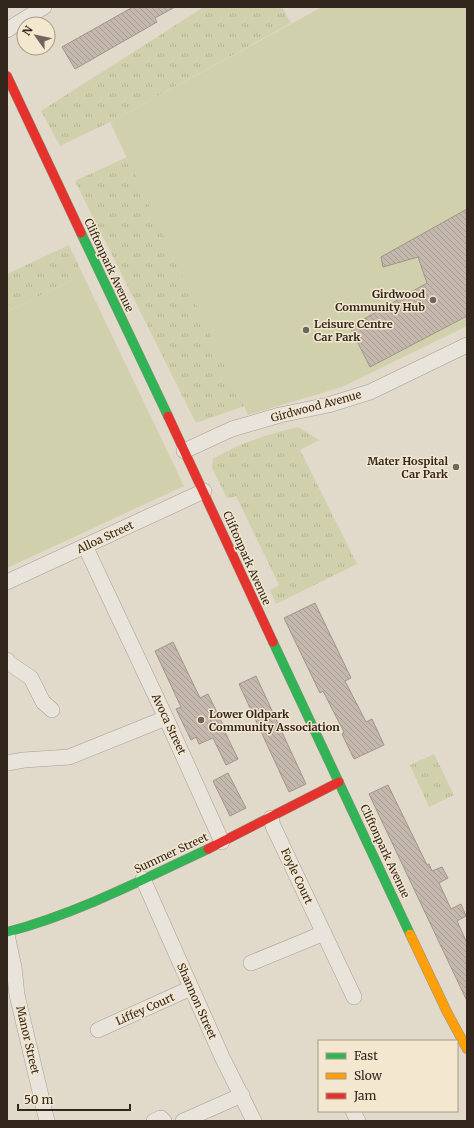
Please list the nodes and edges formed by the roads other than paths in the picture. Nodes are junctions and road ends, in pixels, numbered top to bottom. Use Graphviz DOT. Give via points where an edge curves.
graph roads {
  1 [pos="44,7"];
  2 [pos="7,30"];
  3 [pos="7,76"];
  4 [pos="467,345"];
  5 [pos="184,451"];
  6 [pos="204,491"];
  7 [pos="85,546"];
  8 [pos="7,582"];
  9 [pos="7,660"];
  10 [pos="52,710"];
  11 [pos="166,718"];
  12 [pos="7,763"];
  13 [pos="339,782"];
  14 [pos="271,818"];
  15 [pos="222,842"];
  16 [pos="143,879"];
  17 [pos="324,933"];
  18 [pos="7,934"];
  19 [pos="251,963"];
  20 [pos="191,988"];
  21 [pos="12,996"];
  22 [pos="354,997"];
  23 [pos="98,1030"];
  24 [pos="467,1049"];
  25 [pos="242,1095"];
  26 [pos="47,1121"];
  27 [pos="154,1121"];
  28 [pos="164,1121"];
  29 [pos="183,1121"];
  30 [pos="254,1121"];
  1 -- 2 [label="street"];
  3 -- 5 [label="street, Cliftonpark Avenue"];
  4 -- 5 [label="street, Girdwood Avenue" via="370,392 232,429"];
  5 -- 6 [label="street, Cliftonpark Avenue"];
  6 -- 7 [label="street, Alloa Street"];
  6 -- 13 [label="street, Cliftonpark Avenue"];
  7 -- 8 [label="street, Alloa Street"];
  7 -- 11 [label="street, Avoca Street"];
  9 -- 10 [label="street" via="31,678 42,702"];
  11 -- 12 [label="street" via="69,757"];
  11 -- 15 [label="street, Avoca Street"];
  13 -- 14 [label="street, Summer Street"];
  13 -- 24 [label="street, Cliftonpark Avenue" via="447,1012"];
  14 -- 15 [label="street, Summer Street"];
  14 -- 17 [label="street, Foyle Court"];
  15 -- 16 [label="street, Summer Street"];
  16 -- 18 [label="street, Summer Street" via="38,924"];
  16 -- 20 [label="street, Shannon Street"];
  17 -- 19 [label="street"];
  17 -- 22 [label="street, Foyle Court"];
  18 -- 21 [label="street, Manor Street" via="14,967"];
  20 -- 23 [label="street, Liffey Court"];
  20 -- 25 [label="street, Shannon Street"];
  21 -- 26 [label="street, Manor Street"];
  25 -- 29 [label="street"];
  25 -- 30 [label="street, Shannon Street"];
  27 -- 28 [label="street" via="161,1118"];
}
